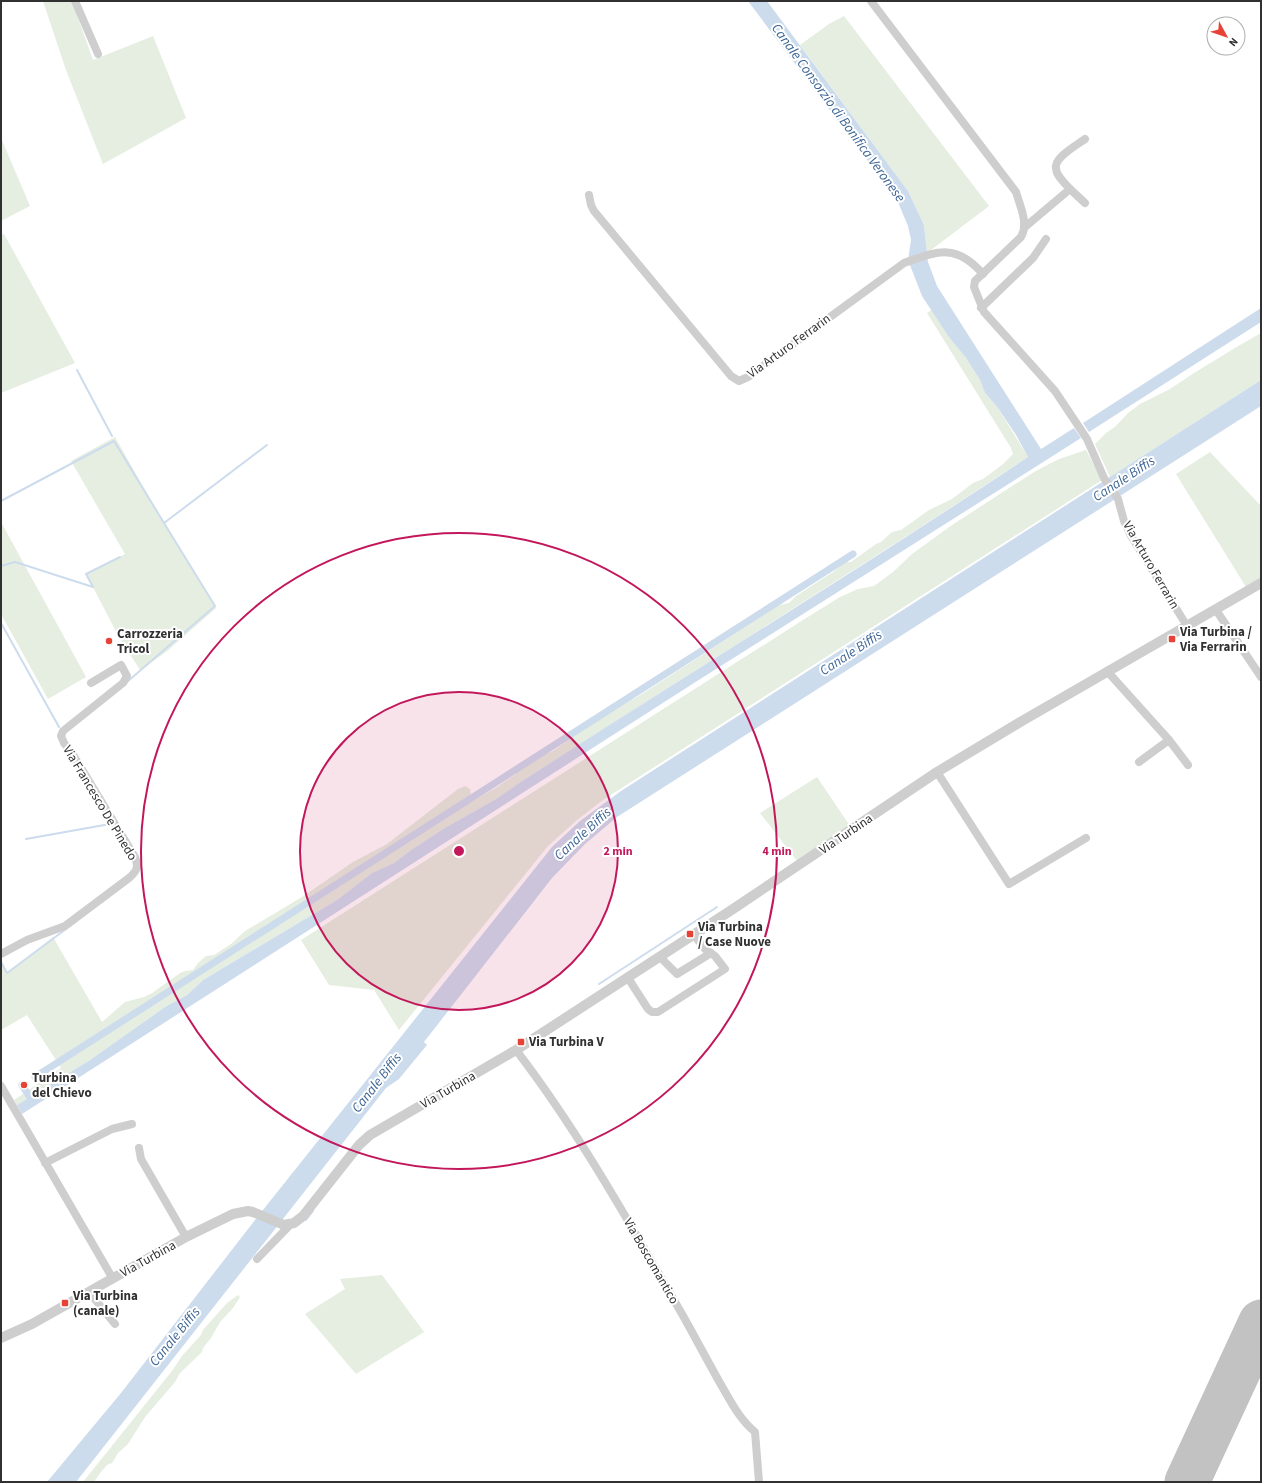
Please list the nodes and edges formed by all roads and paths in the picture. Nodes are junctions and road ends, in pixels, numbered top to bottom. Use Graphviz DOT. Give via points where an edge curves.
graph roads {
  1 [pos="75,1"];
  2 [pos="882,1"];
  3 [pos="872,3"];
  4 [pos="98,54"];
  5 [pos="1085,139"];
  6 [pos="1070,189"];
  7 [pos="589,195"];
  8 [pos="1085,202"];
  9 [pos="1025,227"];
  10 [pos="1046,239"];
  11 [pos="982,274"];
  12 [pos="981,308"];
  13 [pos="1261,583"];
  14 [pos="1216,610"];
  15 [pos="1187,626"];
  16 [pos="1107,672"];
  17 [pos="1261,677"];
  18 [pos="91,683"];
  19 [pos="1169,740"];
  20 [pos="1139,762"];
  21 [pos="1188,765"];
  22 [pos="938,772"];
  23 [pos="1086,838"];
  24 [pos="694,934"];
  25 [pos="711,953"];
  26 [pos="1,954"];
  27 [pos="660,957"];
  28 [pos="628,978"];
  29 [pos="516,1050"];
  30 [pos="1,1086"];
  31 [pos="132,1124"];
  32 [pos="139,1148"];
  33 [pos="45,1163"];
  34 [pos="287,1225"];
  35 [pos="186,1238"];
  36 [pos="257,1260"];
  37 [pos="113,1279"];
  38 [pos="89,1292"];
  39 [pos="115,1324"];
  40 [pos="1,1338"];
  41 [pos="758,1482"];
  1 -- 4 [label="street"];
  2 -- 3 [label="street"];
  3 -- 9 [label="street" via="1013,187"];
  5 -- 6 [label="street" via="1056,162 1057,172"];
  6 -- 8 [label="street"];
  6 -- 9 [label="street, Via Arturo Ferrarin"];
  7 -- 11 [label="street, Via Arturo Ferrarin" via="594,211 731,376 739,381 904,263 930,254 949,252 966,258"];
  9 -- 11 [label="street, Via Arturo Ferrarin" via="1022,237"];
  10 -- 12 [label="street" via="1033,258"];
  11 -- 12 [label="street, Via Arturo Ferrarin" via="975,281 974,287"];
  12 -- 15 [label="street, Via Arturo Ferrarin" via="1055,391 1087,439 1104,478 1118,499 1131,536"];
  13 -- 14 [label="street, Via Turbina"];
  14 -- 15 [label="street, Via Turbina"];
  14 -- 17 [label="street"];
  15 -- 16 [label="street, Via Turbina"];
  16 -- 19 [label="street"];
  16 -- 22 [label="street, Via Turbina"];
  18 -- 26 [label="street, Via Francesco De Pinedo" via="121,665 127,676 123,683 63,731 61,736 138,865 129,878 65,926 27,940"];
  19 -- 20 [label="street"];
  19 -- 21 [label="street"];
  22 -- 23 [label="street" via="1009,884"];
  22 -- 24 [label="street, Via Turbina"];
  24 -- 25 [label="street"];
  24 -- 27 [label="street, Via Turbina"];
  25 -- 27 [label="street" via="677,974"];
  25 -- 28 [label="street" via="725,968 658,1012 648,1009"];
  27 -- 28 [label="street, Via Turbina"];
  28 -- 29 [label="street, Via Turbina"];
  29 -- 34 [label="street, Via Turbina" via="370,1135 359,1145 303,1216"];
  29 -- 41 [label="street, Via Boscomantico" via="542,1083 618,1202 727,1396 745,1423 755,1432"];
  30 -- 33 [label="street"];
  31 -- 33 [label="street" via="112,1129"];
  32 -- 35 [label="street, Via Turbina" via="141,1159"];
  33 -- 37 [label="street"];
  34 -- 35 [label="street, Via Turbina" via="248,1211 232,1214"];
  34 -- 36 [label="street, Via Turbina"];
  35 -- 37 [label="street, Via Turbina"];
  37 -- 38 [label="street, Via Turbina"];
  38 -- 39 [label="street"];
  38 -- 40 [label="street, Via Turbina"];
}
